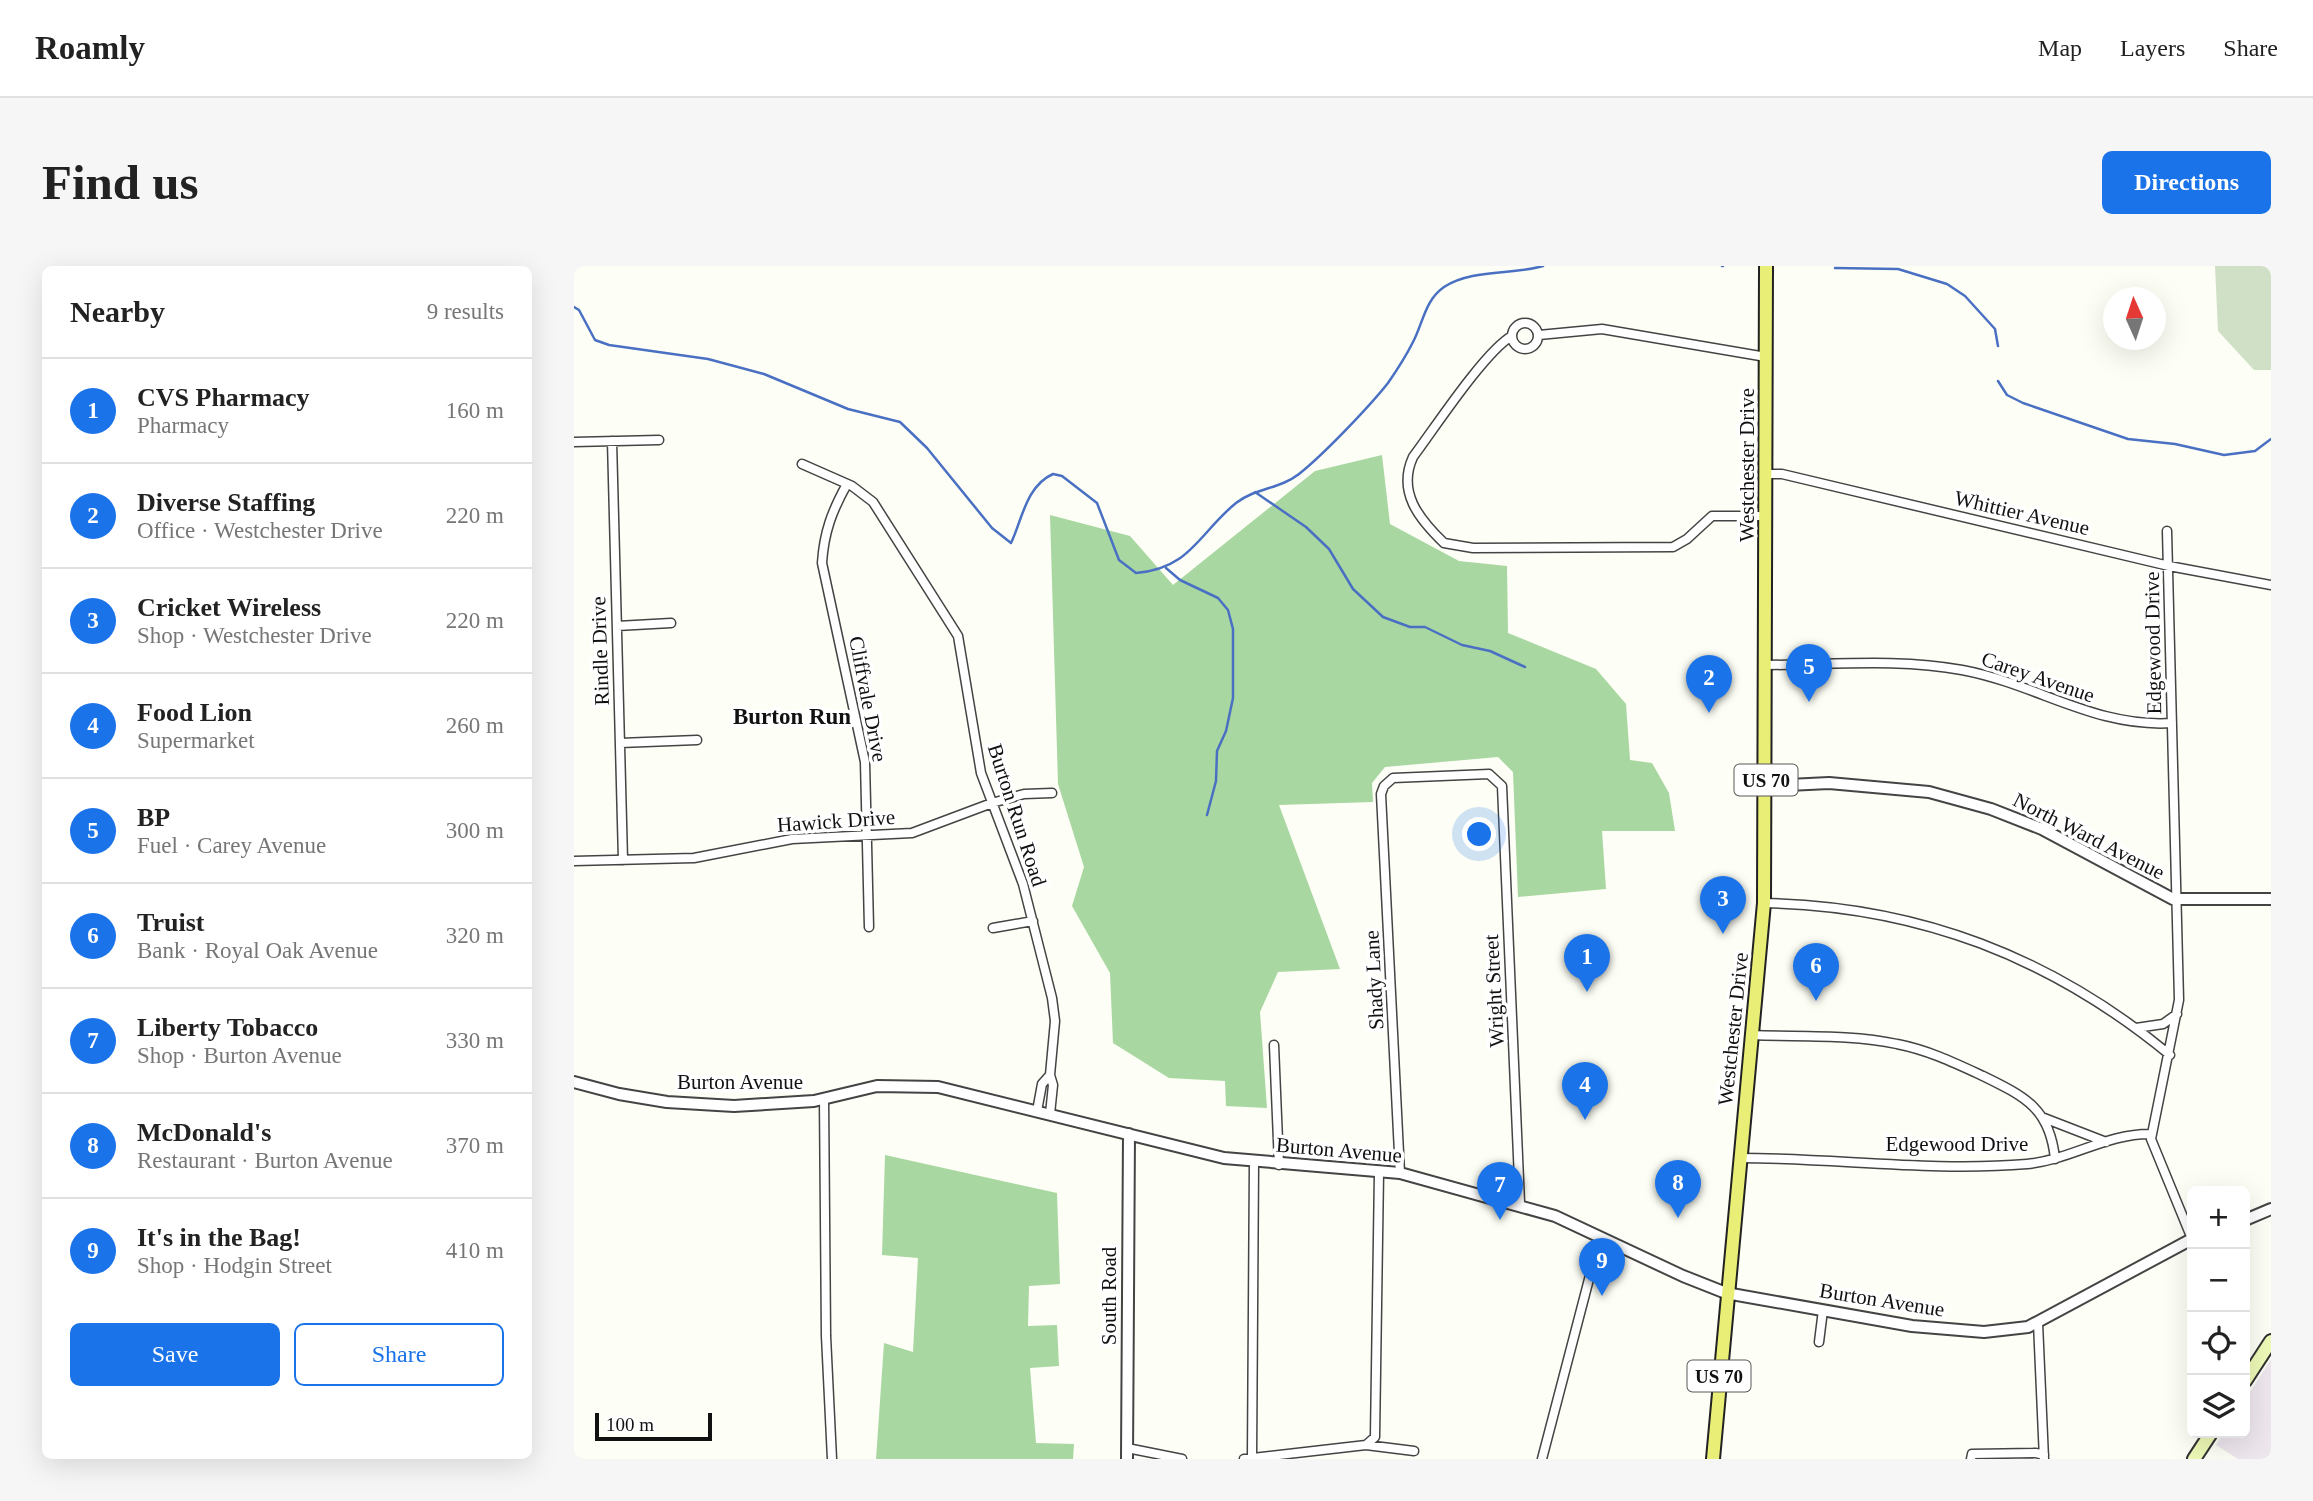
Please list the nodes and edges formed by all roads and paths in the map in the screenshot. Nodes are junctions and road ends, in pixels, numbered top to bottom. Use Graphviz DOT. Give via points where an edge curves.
graph roads {
  1 [pos="1766,266"];
  2 [pos="1539,335"];
  3 [pos="1512,336"];
  4 [pos="1766,357"];
  5 [pos="659,440"];
  6 [pos="612,441"];
  7 [pos="574,442"];
  8 [pos="802,464"];
  9 [pos="1766,474"];
  10 [pos="848,484"];
  11 [pos="1766,516"];
  12 [pos="2167,531"];
  13 [pos="2169,566"];
  14 [pos="2271,586"];
  15 [pos="671,623"];
  16 [pos="617,626"];
  17 [pos="1765,665"];
  18 [pos="2172,723"];
  19 [pos="696,740"];
  20 [pos="620,743"];
  21 [pos="1384,786"];
  22 [pos="1766,786"];
  23 [pos="1052,793"];
  24 [pos="992,803"];
  25 [pos="867,836"];
  26 [pos="623,860"];
  27 [pos="574,861"];
  28 [pos="2176,899"];
  29 [pos="2271,899"];
  30 [pos="1764,903"];
  31 [pos="1032,921"];
  32 [pos="869,927"];
  33 [pos="993,929"];
  34 [pos="2177,1014"];
  35 [pos="2136,1028"];
  36 [pos="1752,1035"];
  37 [pos="1274,1045"];
  38 [pos="2170,1055"];
  39 [pos="1049,1075"];
  40 [pos="574,1082"];
  41 [pos="824,1098"];
  42 [pos="1037,1111"];
  43 [pos="1050,1114"];
  44 [pos="2045,1118"];
  45 [pos="1129,1134"];
  46 [pos="2151,1134"];
  47 [pos="2106,1142"];
  48 [pos="1740,1158"];
  49 [pos="2055,1159"];
  50 [pos="1254,1162"];
  51 [pos="1279,1165"];
  52 [pos="1379,1172"];
  53 [pos="1400,1172"];
  54 [pos="1520,1203"];
  55 [pos="2271,1209"];
  56 [pos="2250,1218"];
  57 [pos="2187,1226"];
  58 [pos="1600,1237"];
  59 [pos="2187,1242"];
  60 [pos="1726,1293"];
  61 [pos="1823,1310"];
  62 [pos="2038,1323"];
  63 [pos="2271,1340"];
  64 [pos="1819,1342"];
  65 [pos="2249,1375"];
  66 [pos="2208,1438"];
  67 [pos="1366,1445"];
  68 [pos="1414,1451"];
  69 [pos="1127,1453"];
  70 [pos="1972,1457"];
  71 [pos="2044,1457"];
  72 [pos="1248,1458"];
  73 [pos="832,1459"];
  74 [pos="1182,1459"];
  75 [pos="1542,1459"];
  76 [pos="1713,1459"];
  77 [pos="2193,1459"];
  1 -- 4 [label="main road, Westchester Drive / US 70"];
  2 -- 3 [label="street" via="1531,325 1522,323"];
  2 -- 3 [label="street" via="1534,347 1525,350 1517,347"];
  2 -- 4 [label="street" via="1602,328"];
  3 -- 11 [label="street" via="1488,359 1407,471 1409,498 1444,543 1473,548 1673,547 1712,516"];
  4 -- 9 [label="main road, Westchester Drive / US 70"];
  5 -- 6 [label="street"];
  6 -- 7 [label="street"];
  6 -- 16 [label="street, Rindle Drive"];
  8 -- 10 [label="street, Burton Run Road"];
  9 -- 11 [label="main road, Westchester Drive / US 70"];
  9 -- 13 [label="street, Whittier Avenue" via="1782,474"];
  10 -- 24 [label="street, Burton Run Road" via="873,502 958,636 981,773"];
  10 -- 25 [label="street, Cliffvale Drive" via="823,537 822,563 865,762"];
  11 -- 17 [label="main road, Westchester Drive / US 70"];
  12 -- 13 [label="street, Edgewood Drive"];
  13 -- 14 [label="street, Whittier Avenue"];
  13 -- 18 [label="street, Edgewood Drive"];
  15 -- 16 [label="street"];
  16 -- 20 [label="street, Rindle Drive"];
  17 -- 18 [label="street, Carey Avenue" via="1933,665 2005,681 2106,719"];
  17 -- 22 [label="main road, Westchester Drive / US 70"];
  18 -- 28 [label="street, Edgewood Drive"];
  19 -- 20 [label="street"];
  20 -- 26 [label="street, Rindle Drive"];
  21 -- 53 [label="street, Shady Lane"];
  21 -- 54 [label="street, Wright Street" via="1394,778 1480,772 1497,778 1502,786"];
  22 -- 28 [label="street, North Ward Avenue" via="1829,783 1899,788 1991,808"];
  22 -- 30 [label="main road, Westchester Drive / US 70"];
  23 -- 24 [label="street, Hawick Drive" via="1024,794"];
  24 -- 25 [label="street, Hawick Drive" via="912,834"];
  24 -- 31 [label="street, Burton Run Road"];
  25 -- 26 [label="street, Hawick Drive" via="792,839 694,858"];
  25 -- 32 [label="street, Cliffvale Drive"];
  26 -- 27 [label="street, Hawick Drive"];
  28 -- 29 [label="street, North Ward Avenue"];
  28 -- 34 [label="street, Edgewood Drive"];
  30 -- 35 [label="street" via="1861,911 1920,922 1966,937 2051,973"];
  30 -- 36 [label="main road, Westchester Drive / US 70"];
  31 -- 33 [label="street"];
  31 -- 39 [label="street, Burton Run Road" via="1055,1021"];
  34 -- 35 [label="street" via="2163,1024"];
  34 -- 38 [label="street, Edgewood Drive"];
  35 -- 38 [label="street"];
  36 -- 44 [label="street" via="1855,1039 1921,1050 2018,1094"];
  36 -- 48 [label="main road, Westchester Drive / US 70"];
  37 -- 51 [label="street"];
  38 -- 46 [label="street, Edgewood Drive"];
  39 -- 42 [label="street, Burton Run Road" via="1042,1084"];
  39 -- 43 [label="street, Burton Run Road" via="1053,1085"];
  40 -- 41 [label="street, Burton Avenue" via="623,1095 698,1105 777,1105"];
  41 -- 42 [label="street, Burton Avenue" via="865,1087 916,1085"];
  41 -- 73 [label="street"];
  42 -- 43 [label="street, Burton Avenue"];
  43 -- 45 [label="street, Burton Avenue"];
  44 -- 47 [label="street"];
  44 -- 49 [label="street"];
  45 -- 50 [label="street, Burton Avenue"];
  45 -- 69 [label="street, South Road"];
  46 -- 47 [label="street, Edgewood Drive"];
  46 -- 57 [label="street"];
  47 -- 49 [label="street, Edgewood Drive"];
  48 -- 49 [label="street, Edgewood Drive" via="1966,1166"];
  48 -- 60 [label="main road, Westchester Drive / US 70"];
  50 -- 51 [label="street, Burton Avenue"];
  50 -- 72 [label="street"];
  51 -- 52 [label="street, Burton Avenue"];
  52 -- 53 [label="street, Burton Avenue"];
  52 -- 67 [label="street" via="1376,1437"];
  53 -- 54 [label="street, Burton Avenue"];
  54 -- 58 [label="street, Burton Avenue"];
  55 -- 56 [label="street"];
  58 -- 60 [label="street, Burton Avenue"];
  58 -- 75 [label="street"];
  59 -- 62 [label="street, Burton Avenue"];
  60 -- 61 [label="street, Burton Avenue"];
  60 -- 76 [label="main road, Westchester Drive / US 70"];
  61 -- 62 [label="street, Burton Avenue" via="1912,1326 1984,1332"];
  61 -- 64 [label="street"];
  62 -- 71 [label="street"];
  63 -- 65 [label="main road"];
  66 -- 77 [label="main road"];
  67 -- 68 [label="street"];
  67 -- 72 [label="street"];
  69 -- 74 [label="street"];
  70 -- 71 [label="street" via="2036,1453"];
}
